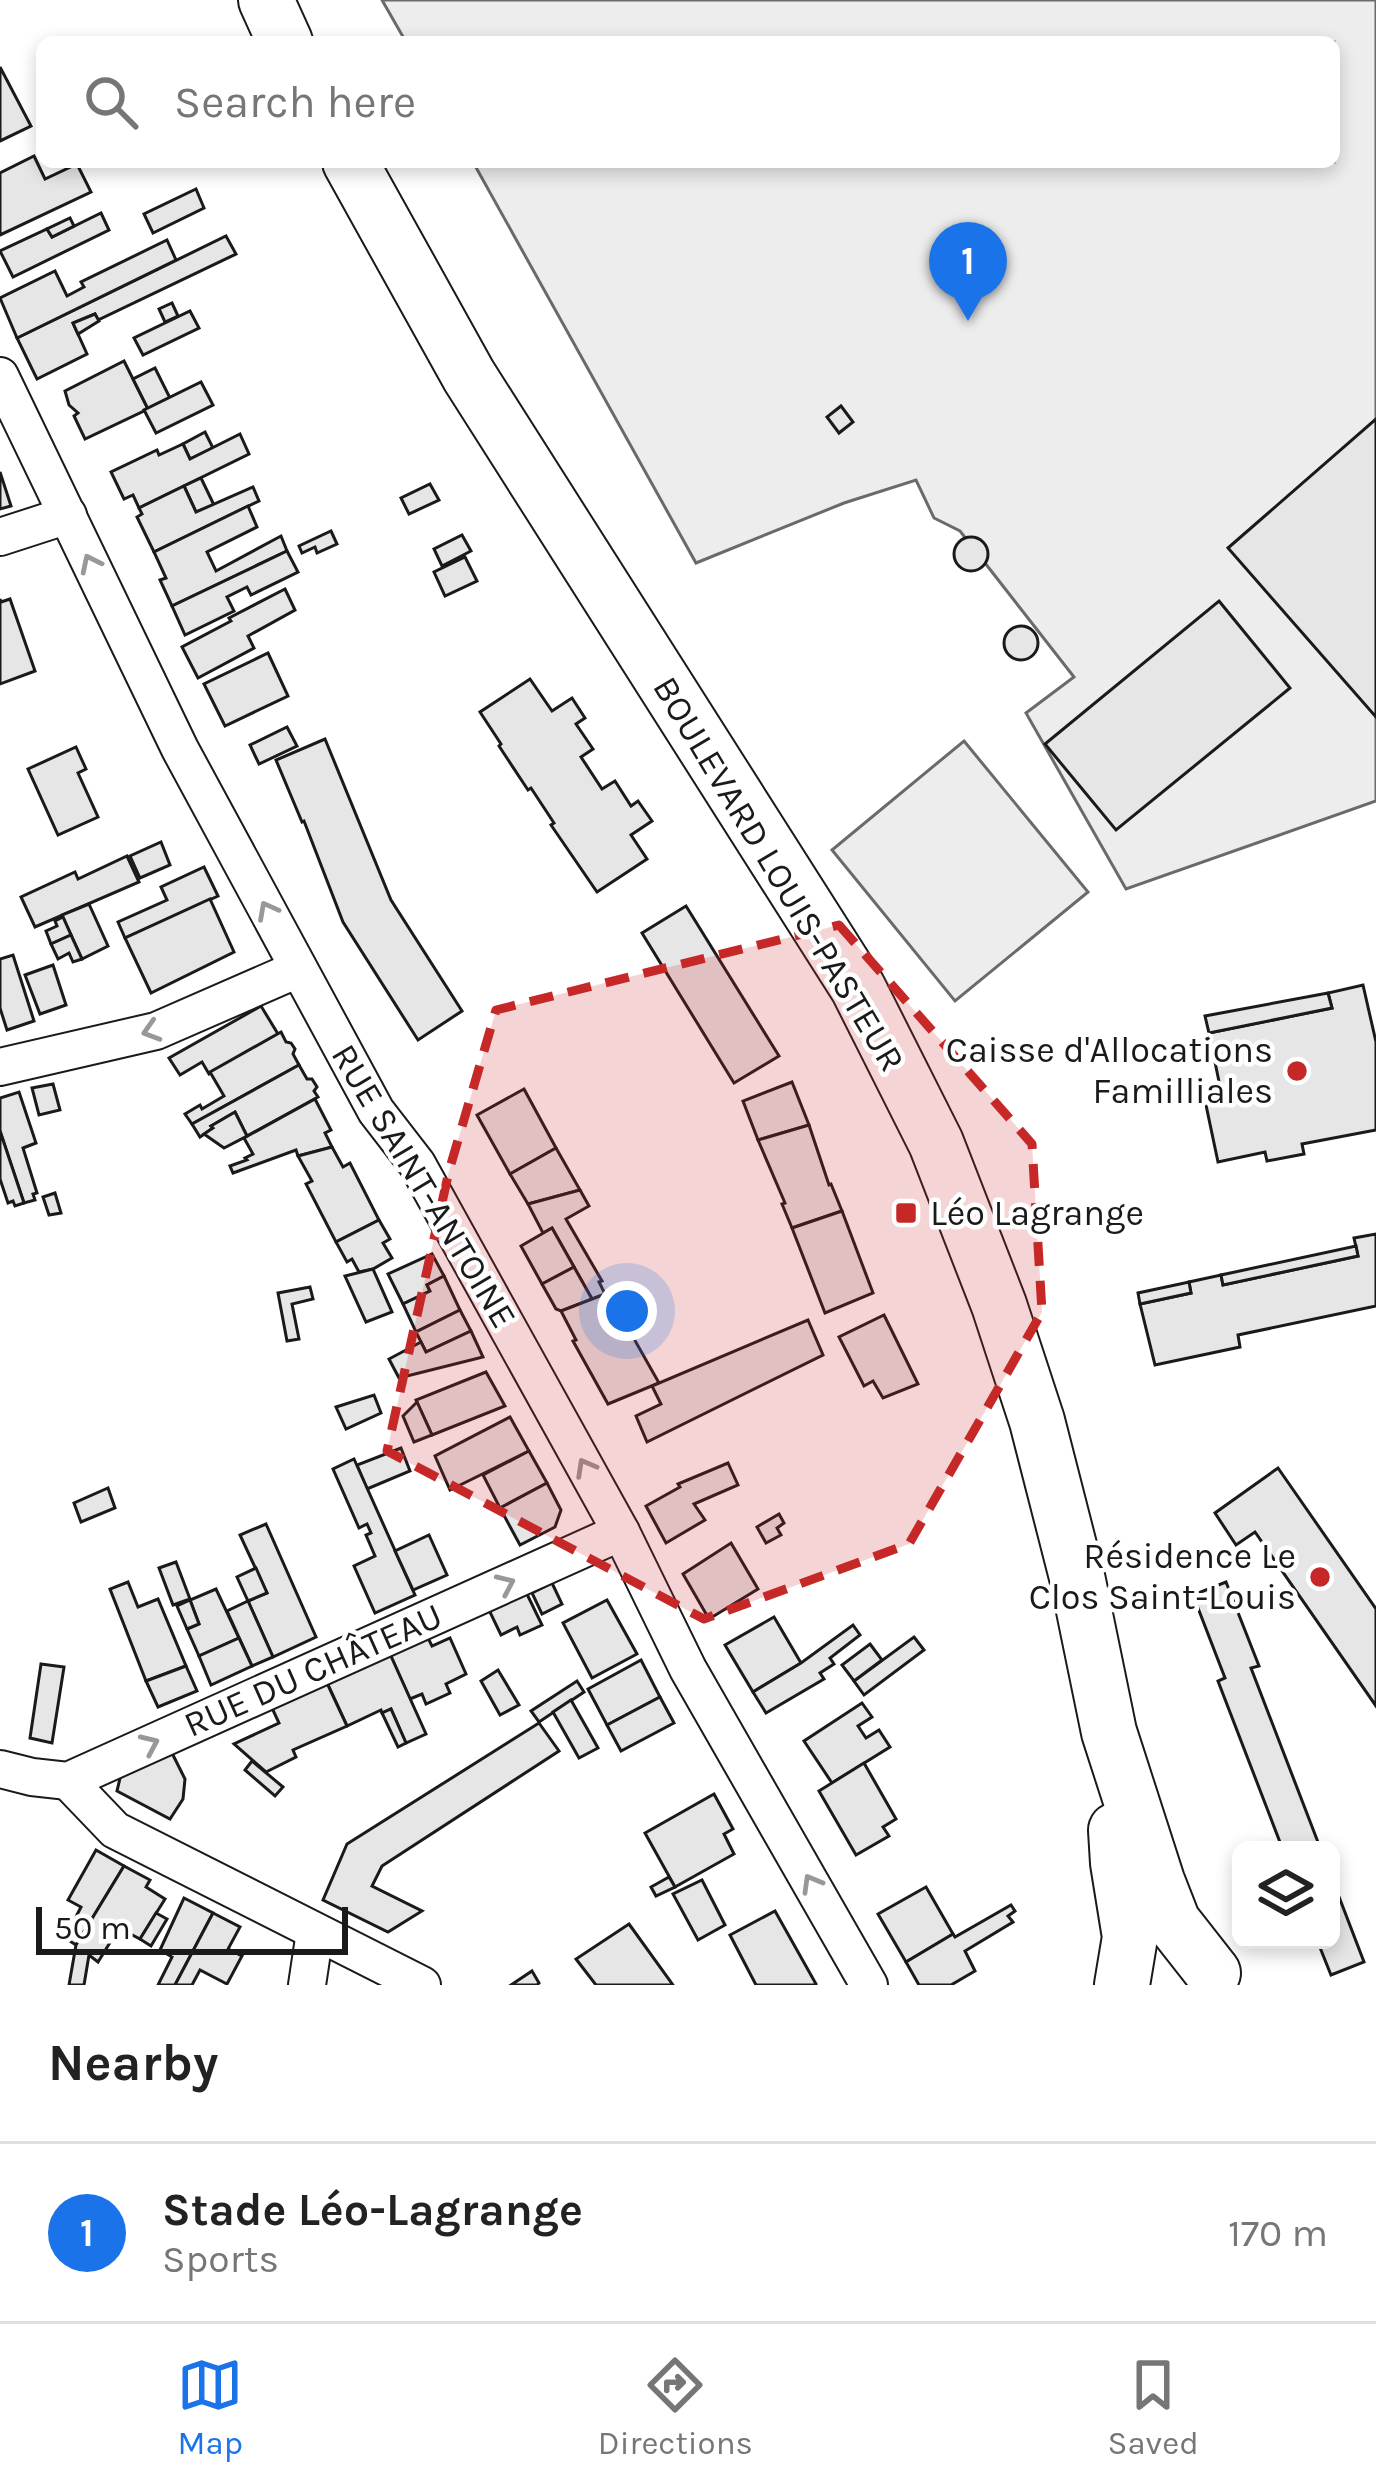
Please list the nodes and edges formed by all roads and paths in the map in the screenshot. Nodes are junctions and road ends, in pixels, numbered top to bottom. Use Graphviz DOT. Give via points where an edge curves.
graph roads {
  1 [pos="266,0"];
  2 [pos="282,36"];
  3 [pos="353,168"];
  4 [pos="0,376"];
  5 [pos="68,515"];
  6 [pos="0,537"];
  7 [pos="298,969"];
  8 [pos="0,1067"];
  9 [pos="621,1532"];
  10 [pos="1109,1732"];
  11 [pos="0,1769"];
  12 [pos="68,1781"];
  13 [pos="315,1932"];
  14 [pos="1219,1979"];
  15 [pos="307,1985"];
  16 [pos="422,1985"];
  17 [pos="869,1985"];
  18 [pos="1122,1985"];
  19 [pos="1132,1985"];
  1 -- 2 [label="main road"];
  3 -- 10 [label="main road, BOULEVARD LOUIS-PASTEUR" via="469,376 857,988 936,1143 1037,1421"];
  4 -- 5 [label="street, RUE SAINT-ANTOINE"];
  5 -- 6 [label="street"];
  7 -- 5 [label="street, RUE SAINT-ANTOINE, one-way"];
  7 -- 8 [label="street, one-way" via="156,1031"];
  9 -- 7 [label="street, RUE SAINT-ANTOINE, one-way" via="417,1164 376,1111"];
  12 -- 9 [label="street, RUE DU CHÂTEAU, one-way"];
  17 -- 9 [label="street, RUE SAINT-ANTOINE, one-way" via="688,1669"];
  10 -- 14 [label="main road, BOULEVARD LOUIS-PASTEUR" via="1172,1922"];
  10 -- 18 [label="main road" via="1130,1936"];
  11 -- 12 [label="street"];
  12 -- 13 [label="street" via="115,1830"];
  13 -- 15 [label="street"];
  13 -- 16 [label="street"];
  14 -- 19 [label="main road" via="1164,1963"];
}
